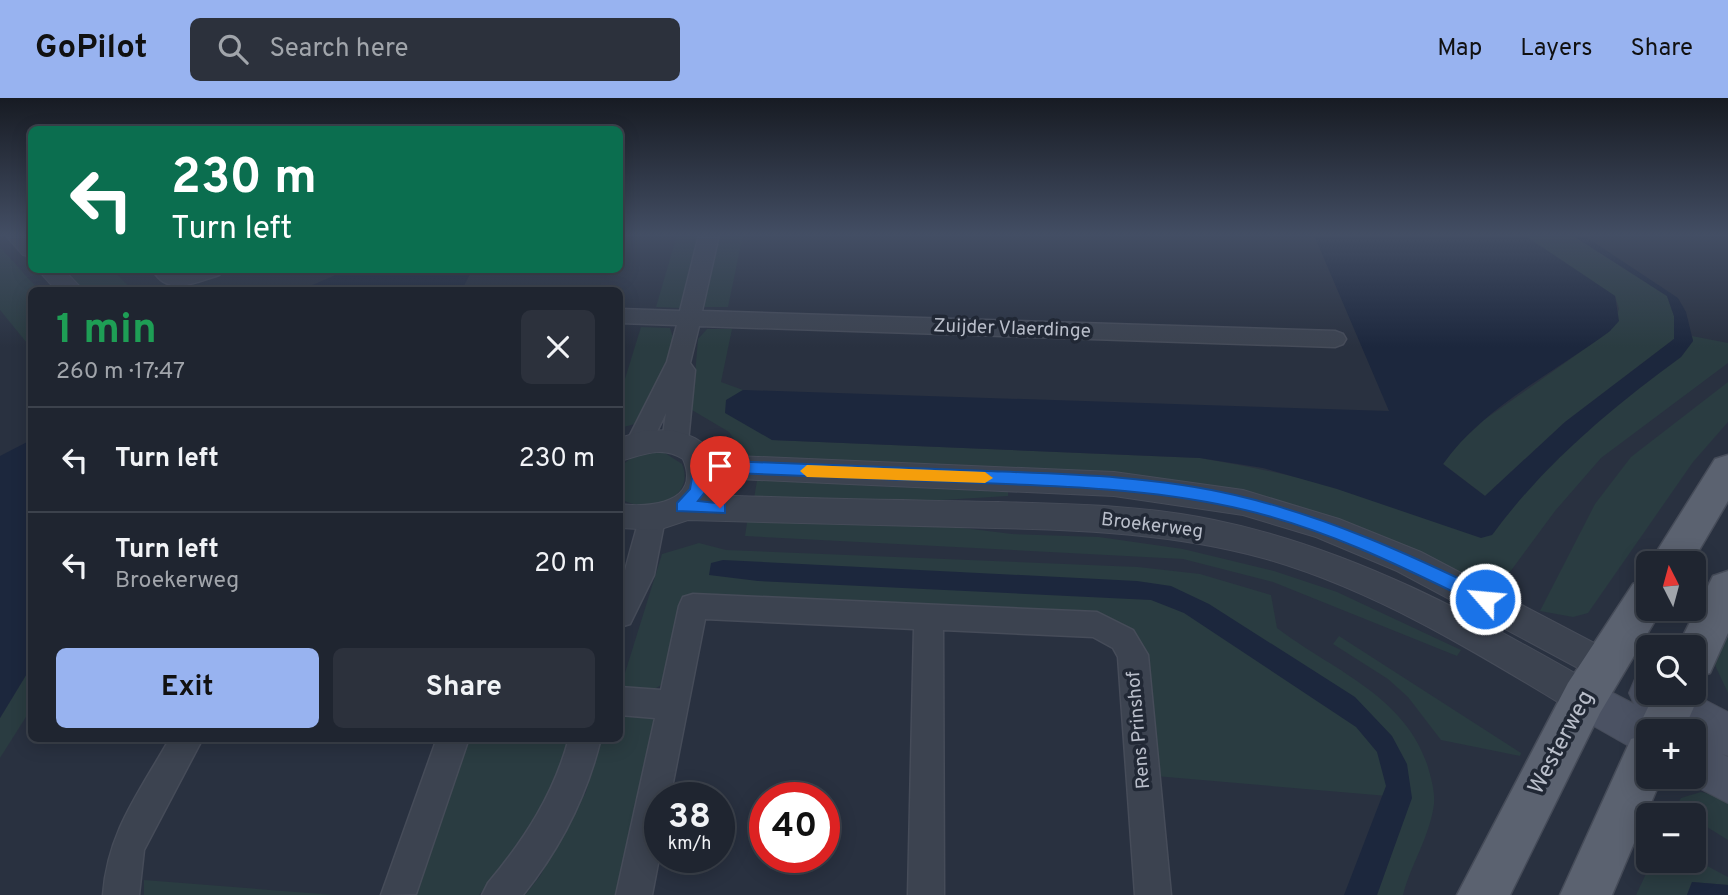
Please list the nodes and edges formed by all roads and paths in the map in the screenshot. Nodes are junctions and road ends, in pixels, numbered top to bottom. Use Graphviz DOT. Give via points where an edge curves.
graph roads {
  1 [pos="700,272"];
  2 [pos="53,273"];
  3 [pos="166,273"];
  4 [pos="205,273"];
  5 [pos="67,287"];
  6 [pos="623,316"];
  7 [pos="690,318"];
  8 [pos="1335,339"];
  9 [pos="679,362"];
  10 [pos="675,442"];
  11 [pos="630,445"];
  12 [pos="702,466"];
  13 [pos="1728,469"];
  14 [pos="682,507"];
  15 [pos="628,519"];
  16 [pos="1677,551"];
  17 [pos="1728,588"];
  18 [pos="623,609"];
  19 [pos="1636,615"];
  20 [pos="929,616"];
  21 [pos="1706,635"];
  22 [pos="1594,682"];
  23 [pos="623,701"];
  24 [pos="674,705"];
  25 [pos="1659,708"];
  26 [pos="1728,735"];
  27 [pos="185,742"];
  28 [pos="452,742"];
  29 [pos="584,742"];
  30 [pos="1706,769"];
  31 [pos="1728,781"];
  32 [pos="1636,782"];
  33 [pos="398,894"];
  34 [pos="121,895"];
  35 [pos="500,895"];
  36 [pos="634,895"];
  37 [pos="926,895"];
  38 [pos="1153,895"];
  39 [pos="1482,895"];
  40 [pos="1586,895"];
  1 -- 7 [label="street"];
  2 -- 5 [label="street"];
  3 -- 4 [label="street" via="174,280 186,281"];
  6 -- 7 [label="street, Zuijder Vlaerdinge"];
  7 -- 8 [label="street, Zuijder Vlaerdinge"];
  7 -- 9 [label="street"];
  9 -- 10 [label="street" via="683,370"];
  9 -- 11 [label="street"];
  10 -- 11 [label="street"];
  10 -- 12 [label="street" via="687,447"];
  12 -- 14 [label="street" via="697,492"];
  12 -- 22 [label="street, Broekerweg" via="1102,483 1234,501 1324,526 1485,599"];
  13 -- 16 [label="main road"];
  14 -- 15 [label="street"];
  14 -- 22 [label="street, Broekerweg" via="1079,518 1215,533 1323,565"];
  15 -- 18 [label="street" via="640,575"];
  17 -- 21 [label="main road"];
  19 -- 22 [label="main road, Westerweg"];
  20 -- 24 [label="street, Rens Prinshof" via="693,606"];
  20 -- 37 [label="street"];
  20 -- 38 [label="street, Rens Prinshof" via="1097,625 1123,639 1133,656"];
  22 -- 25 [label="main road"];
  22 -- 39 [label="main road, Westerweg"];
  23 -- 24 [label="street"];
  24 -- 36 [label="street, Rens Prinshof"];
  25 -- 26 [label="main road"];
  27 -- 34 [label="street" via="128,845"];
  28 -- 33 [label="street"];
  29 -- 35 [label="street" via="561,808"];
  30 -- 31 [label="main road"];
  32 -- 40 [label="main road"];
}
